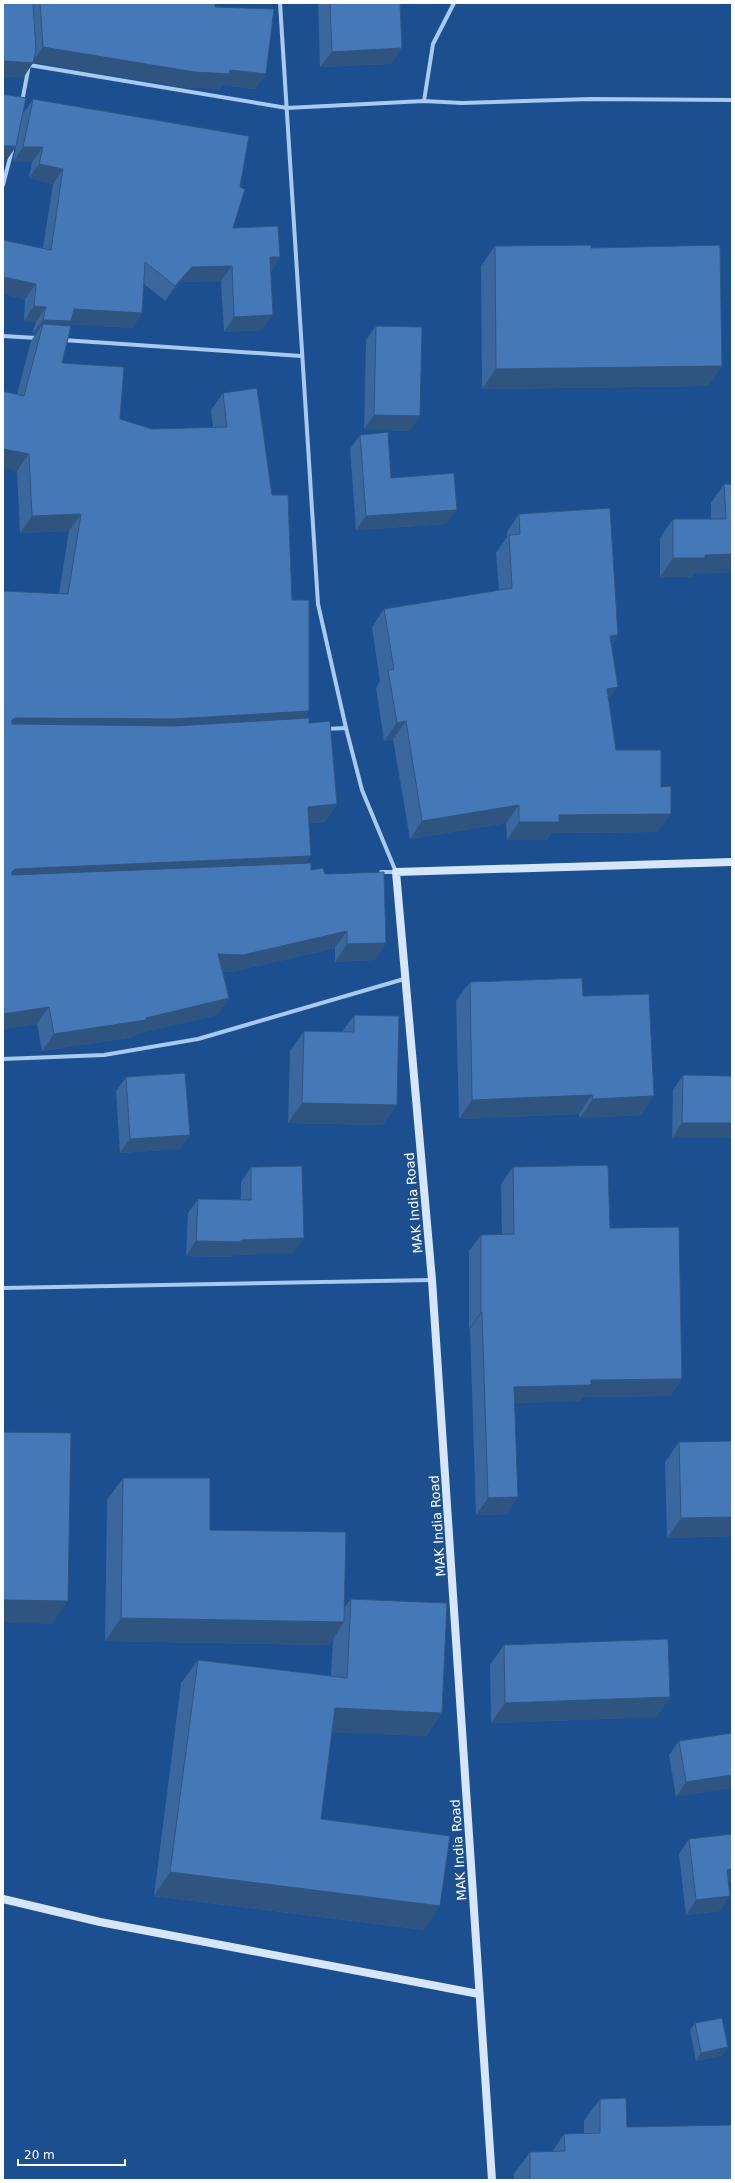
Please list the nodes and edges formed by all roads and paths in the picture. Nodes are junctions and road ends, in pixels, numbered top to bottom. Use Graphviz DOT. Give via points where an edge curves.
graph roads {
  1 [pos="280,3"];
  2 [pos="454,3"];
  3 [pos="29,57"];
  4 [pos="29,65"];
  5 [pos="732,100"];
  6 [pos="424,101"];
  7 [pos="22,104"];
  8 [pos="287,108"];
  9 [pos="14,143"];
  10 [pos="5,173"];
  11 [pos="3,185"];
  12 [pos="3,336"];
  13 [pos="42,339"];
  14 [pos="58,340"];
  15 [pos="301,356"];
  16 [pos="346,728"];
  17 [pos="322,729"];
  18 [pos="732,862"];
  19 [pos="396,872"];
  20 [pos="373,873"];
  21 [pos="404,979"];
  22 [pos="3,1059"];
  23 [pos="432,1280"];
  24 [pos="3,1288"];
  25 [pos="3,1899"];
  26 [pos="479,1994"];
  27 [pos="492,2180"];
  1 -- 8 [label="street"];
  2 -- 6 [label="street" via="433,44"];
  3 -- 4 [label="street"];
  4 -- 7 [label="street"];
  4 -- 8 [label="street"];
  5 -- 6 [label="street" via="591,99 462,103"];
  6 -- 8 [label="street"];
  8 -- 15 [label="street"];
  9 -- 10 [label="street"];
  10 -- 11 [label="street"];
  12 -- 13 [label="street"];
  14 -- 15 [label="street"];
  15 -- 16 [label="street" via="318,604"];
  16 -- 17 [label="street"];
  16 -- 19 [label="street" via="362,790"];
  18 -- 19 [label="street"];
  19 -- 20 [label="street"];
  19 -- 21 [label="street, MAK India Road"];
  21 -- 22 [label="street" via="198,1040 104,1055"];
  21 -- 23 [label="street, MAK India Road"];
  23 -- 24 [label="street"];
  23 -- 26 [label="street, MAK India Road"];
  25 -- 26 [label="street" via="100,1922"];
  26 -- 27 [label="street, MAK India Road"];
}
